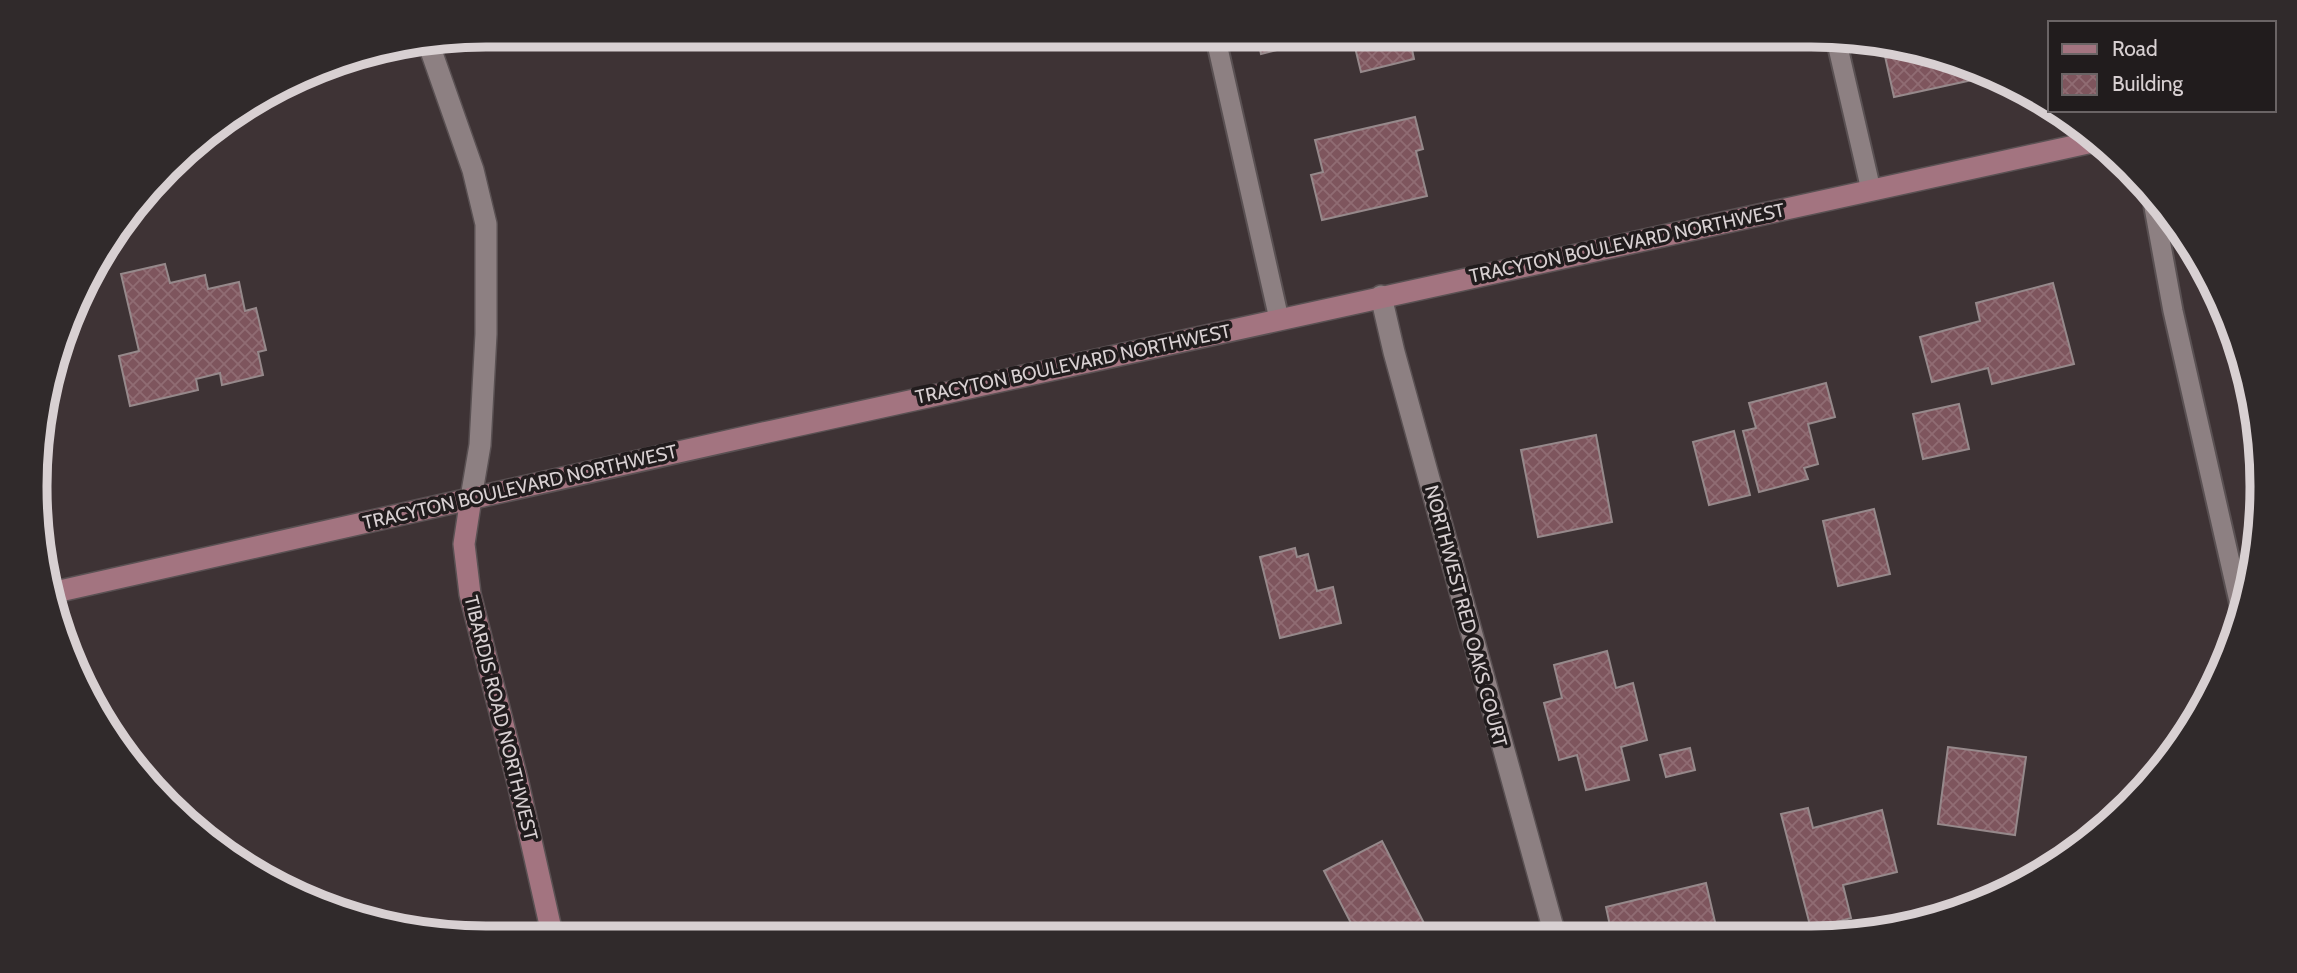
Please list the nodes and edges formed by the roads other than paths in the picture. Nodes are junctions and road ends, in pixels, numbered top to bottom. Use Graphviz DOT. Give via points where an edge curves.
graph roads {
  1 [pos="1218,47"];
  2 [pos="1838,48"];
  3 [pos="431,51"];
  4 [pos="2085,144"];
  5 [pos="1871,190"];
  6 [pos="2155,215"];
  7 [pos="1381,296"];
  8 [pos="1279,319"];
  9 [pos="471,498"];
  10 [pos="60,591"];
  11 [pos="2237,592"];
  12 [pos="549,926"];
  13 [pos="1553,926"];
  1 -- 8 [label="lane"];
  2 -- 5 [label="lane"];
  3 -- 9 [label="street" via="473,170 486,223 481,445"];
  4 -- 5 [label="main road, TRACYTON BOULEVARD NORTHWEST"];
  5 -- 7 [label="main road, TRACYTON BOULEVARD NORTHWEST"];
  6 -- 11 [label="lane"];
  7 -- 8 [label="main road, TRACYTON BOULEVARD NORTHWEST"];
  7 -- 13 [label="street, NORTHWEST RED OAKS COURT"];
  8 -- 9 [label="main road, TRACYTON BOULEVARD NORTHWEST"];
  9 -- 10 [label="main road, TRACYTON BOULEVARD NORTHWEST"];
  9 -- 12 [label="main road, TIBARDIS ROAD NORTHWEST" via="464,544 470,594"];
}
